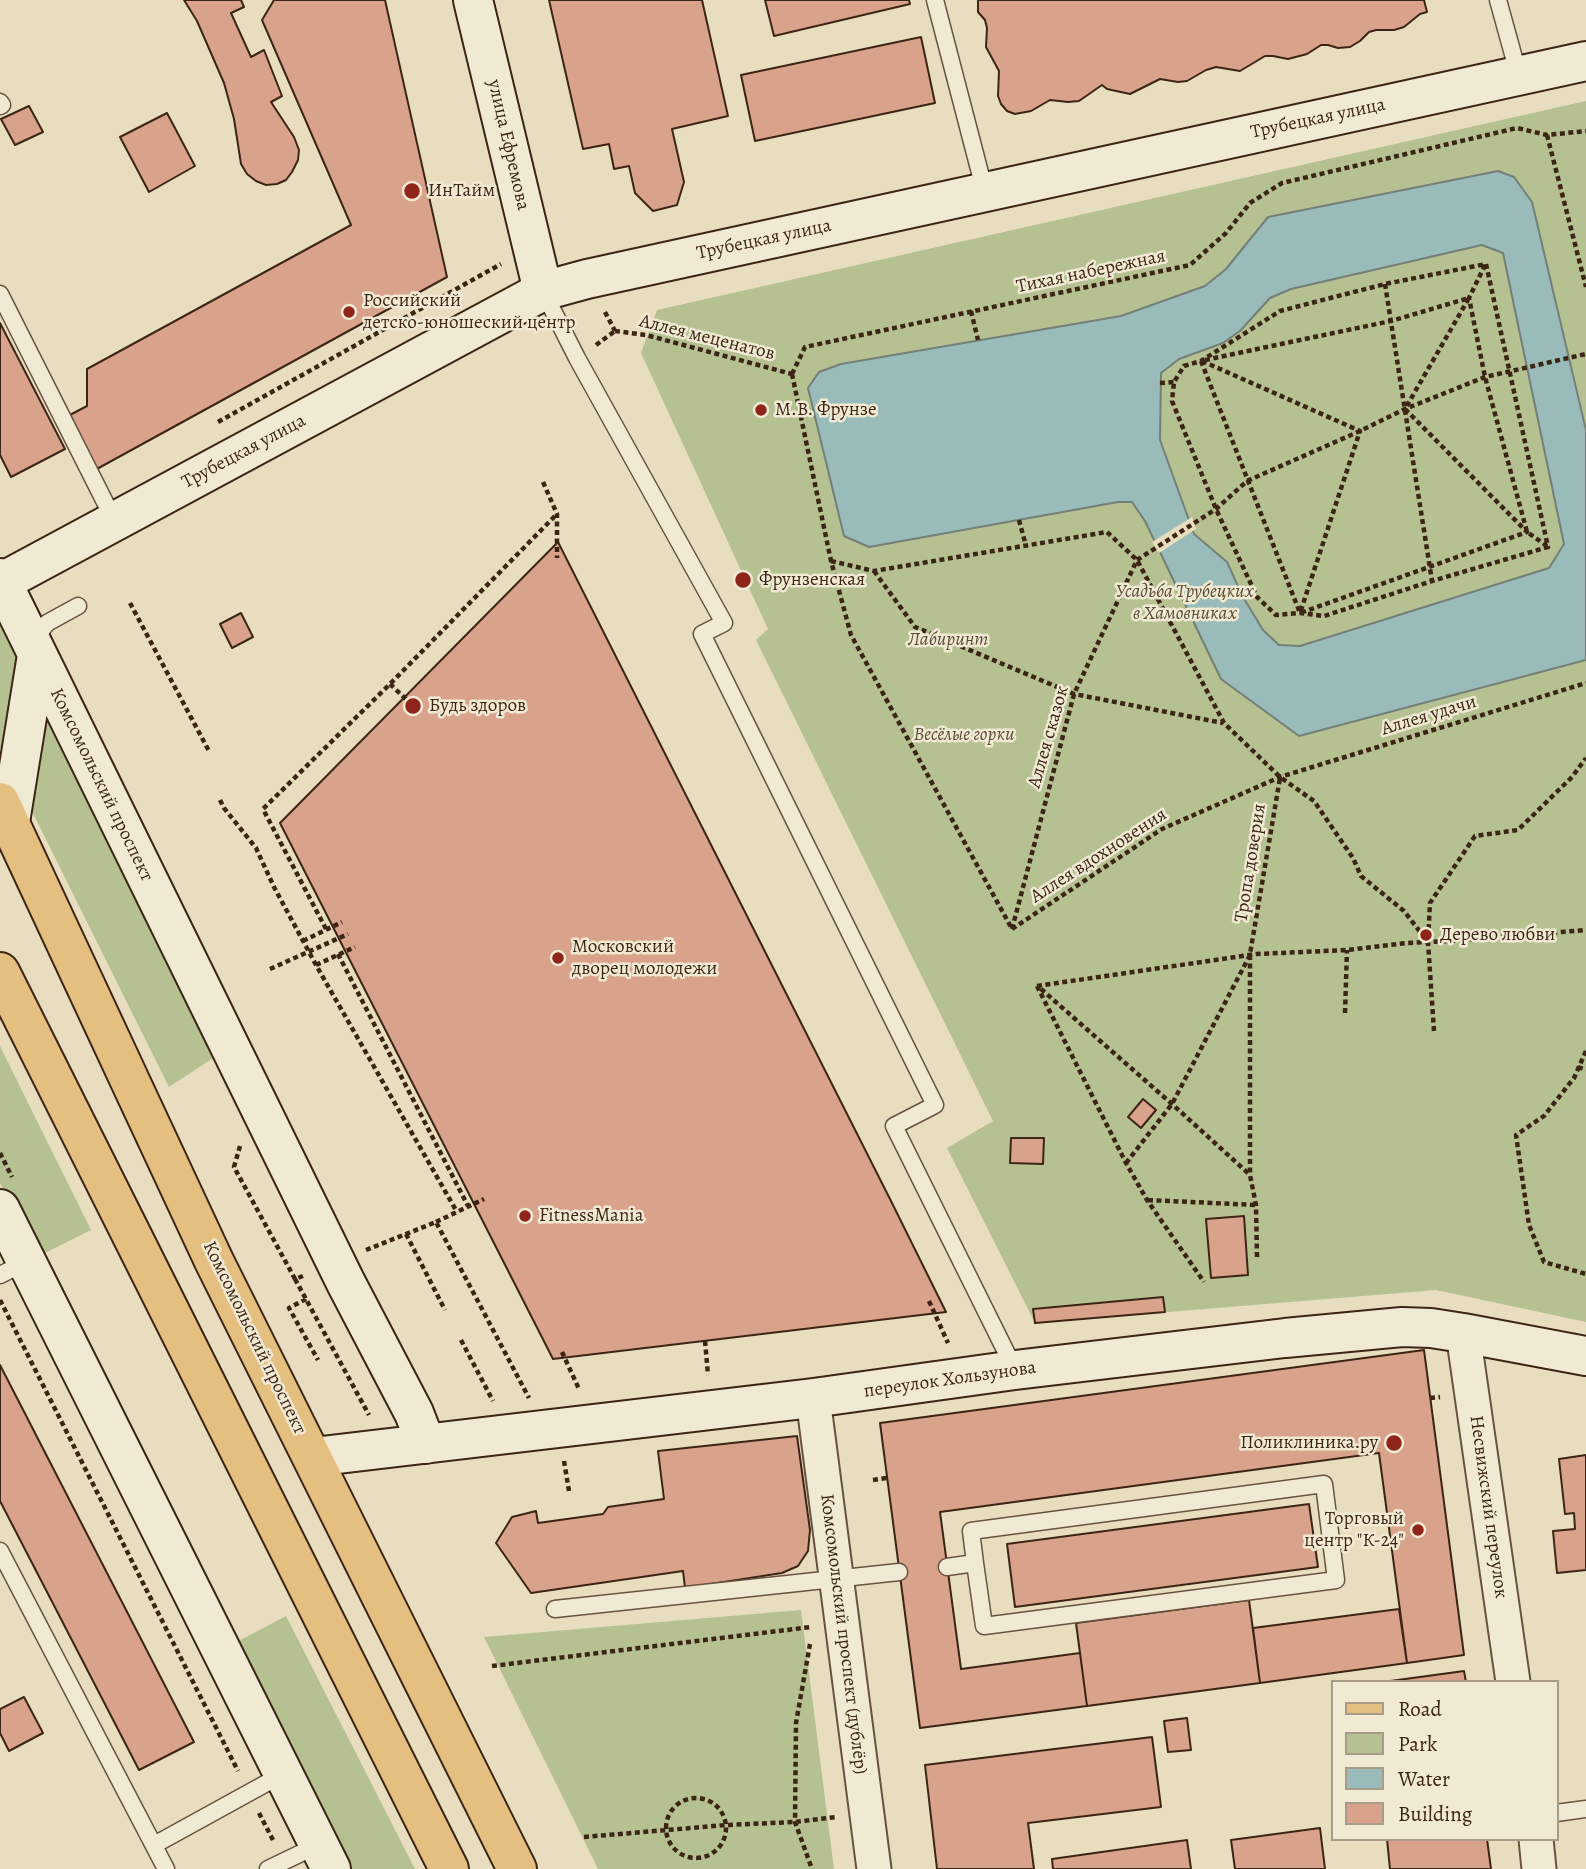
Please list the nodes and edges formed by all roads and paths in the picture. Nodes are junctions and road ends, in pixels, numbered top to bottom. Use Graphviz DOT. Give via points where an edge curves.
graph roads {
  1 [pos="473,0"];
  2 [pos="935,0"];
  3 [pos="1498,0"];
  4 [pos="1586,61"];
  5 [pos="1519,76"];
  6 [pos="1586,131"];
  7 [pos="1547,135"];
  8 [pos="985,192"];
  9 [pos="505,262"];
  10 [pos="1486,264"];
  11 [pos="1385,284"];
  12 [pos="1586,287"];
  13 [pos="543,291"];
  14 [pos="0,294"];
  15 [pos="1469,298"];
  16 [pos="605,312"];
  17 [pos="971,312"];
  18 [pos="1391,321"];
  19 [pos="978,340"];
  20 [pos="1585,355"];
  21 [pos="1201,361"];
  22 [pos="1513,370"];
  23 [pos="792,374"];
  24 [pos="1485,377"];
  25 [pos="1174,382"];
  26 [pos="1160,383"];
  27 [pos="1405,409"];
  28 [pos="218,422"];
  29 [pos="1360,431"];
  30 [pos="1247,481"];
  31 [pos="543,482"];
  32 [pos="1216,509"];
  33 [pos="557,514"];
  34 [pos="1019,520"];
  35 [pos="115,522"];
  36 [pos="1527,532"];
  37 [pos="1026,546"];
  38 [pos="1548,547"];
  39 [pos="557,558"];
  40 [pos="831,561"];
  41 [pos="1136,561"];
  42 [pos="1430,566"];
  43 [pos="874,571"];
  44 [pos="1,580"];
  45 [pos="1432,580"];
  46 [pos="130,603"];
  47 [pos="78,606"];
  48 [pos="1300,613"];
  49 [pos="34,649"];
  50 [pos="1586,683"];
  51 [pos="390,684"];
  52 [pos="1074,694"];
  53 [pos="412,705"];
  54 [pos="1224,723"];
  55 [pos="210,753"];
  56 [pos="1586,758"];
  57 [pos="1280,777"];
  58 [pos="220,800"];
  59 [pos="5,812"];
  60 [pos="342,922"];
  61 [pos="326,929"];
  62 [pos="1012,929"];
  63 [pos="1586,930"];
  64 [pos="348,934"];
  65 [pos="303,942"];
  66 [pos="1428,942"];
  67 [pos="355,947"];
  68 [pos="1347,950"];
  69 [pos="309,952"];
  70 [pos="338,954"];
  71 [pos="1250,954"];
  72 [pos="316,965"];
  73 [pos="270,969"];
  74 [pos="0,972"];
  75 [pos="1037,986"];
  76 [pos="1345,1013"];
  77 [pos="1434,1031"];
  78 [pos="1586,1051"];
  79 [pos="1578,1067"];
  80 [pos="1586,1070"];
  81 [pos="1172,1104"];
  82 [pos="1126,1163"];
  83 [pos="1250,1175"];
  84 [pos="484,1199"];
  85 [pos="1147,1200"];
  86 [pos="1256,1205"];
  87 [pos="468,1206"];
  88 [pos="0,1209"];
  89 [pos="457,1212"];
  90 [pos="436,1222"];
  91 [pos="406,1234"];
  92 [pos="1257,1257"];
  93 [pos="336,1262"];
  94 [pos="13,1268"];
  95 [pos="1586,1274"];
  96 [pos="1204,1282"];
  97 [pos="306,1299"];
  98 [pos="0,1300"];
  99 [pos="929,1301"];
  100 [pos="445,1310"];
  101 [pos="1463,1333"];
  102 [pos="461,1340"];
  103 [pos="705,1341"];
  104 [pos="948,1343"];
  105 [pos="562,1352"];
  106 [pos="1586,1356"];
  107 [pos="318,1360"];
  108 [pos="1015,1370"];
  109 [pos="708,1376"];
  110 [pos="580,1392"];
  111 [pos="489,1395"];
  112 [pos="529,1398"];
  113 [pos="813,1398"];
  114 [pos="371,1419"];
  115 [pos="426,1444"];
  116 [pos="563,1454"];
  117 [pos="313,1457"];
  118 [pos="887,1478"];
  119 [pos="873,1480"];
  120 [pos="569,1491"];
  121 [pos="0,1551"];
  122 [pos="975,1563"];
  123 [pos="947,1567"];
  124 [pos="900,1572"];
  125 [pos="837,1579"];
  126 [pos="555,1609"];
  127 [pos="813,1627"];
  128 [pos="810,1641"];
  129 [pos="492,1666"];
  130 [pos="1513,1680"];
  131 [pos="284,1774"];
  132 [pos="249,1794"];
  133 [pos="1586,1809"];
  134 [pos="1558,1813"];
  135 [pos="837,1817"];
  136 [pos="795,1822"];
  137 [pos="726,1825"];
  138 [pos="666,1830"];
  139 [pos="584,1837"];
  140 [pos="1536,1841"];
  141 [pos="154,1845"];
  142 [pos="325,1857"];
  143 [pos="284,1861"];
  144 [pos="810,1868"];
  145 [pos="166,1869"];
  146 [pos="268,1869"];
  147 [pos="449,1869"];
  148 [pos="517,1869"];
  149 [pos="874,1869"];
  150 [pos="1539,1869"];
  1 -- 13 [label="street, улица Ефремова"];
  2 -- 8 [label="lane"];
  3 -- 5 [label="lane"];
  4 -- 5 [label="street, Трубецкая улица"];
  5 -- 8 [label="street, Трубецкая улица"];
  6 -- 7 [label="path, Тихая набережная"];
  7 -- 12 [label="path"];
  7 -- 17 [label="path, Тихая набережная" via="1517,128 1282,183 1250,203 1226,233 1190,265"];
  8 -- 13 [label="street, Трубецкая улица"];
  9 -- 28 [label="path"];
  10 -- 11 [label="path"];
  10 -- 15 [label="path"];
  10 -- 22 [label="path"];
  11 -- 18 [label="path"];
  11 -- 21 [label="path" via="1280,311"];
  13 -- 35 [label="street, Трубецкая улица"];
  13 -- 108 [label="lane" via="724,623 702,634 935,1105 894,1126"];
  14 -- 35 [label="lane"];
  15 -- 18 [label="path"];
  15 -- 24 [label="path"];
  15 -- 27 [label="path"];
  16 -- 23 [label="path, Аллея меценатов" via="615,331"];
  17 -- 19 [label="path"];
  17 -- 23 [label="path, Тихая набережная" via="804,347"];
  18 -- 21 [label="path"];
  18 -- 27 [label="path"];
  20 -- 22 [label="path"];
  21 -- 25 [label="path" via="1184,366"];
  21 -- 29 [label="path"];
  21 -- 30 [label="path"];
  22 -- 24 [label="path"];
  22 -- 38 [label="path"];
  23 -- 40 [label="path"];
  24 -- 27 [label="path"];
  24 -- 36 [label="path"];
  25 -- 26 [label="path"];
  25 -- 32 [label="path" via="1172,401"];
  27 -- 29 [label="path"];
  27 -- 36 [label="path"];
  27 -- 42 [label="path"];
  29 -- 30 [label="path"];
  29 -- 48 [label="path"];
  30 -- 32 [label="path"];
  30 -- 48 [label="path"];
  31 -- 33 [label="path"];
  32 -- 41 [label="path"];
  32 -- 48 [label="path" via="1257,597 1276,615"];
  33 -- 39 [label="path"];
  33 -- 51 [label="path"];
  34 -- 37 [label="path"];
  35 -- 44 [label="street, Трубецкая улица"];
  36 -- 38 [label="path"];
  36 -- 42 [label="path"];
  37 -- 41 [label="path" via="1107,532"];
  37 -- 43 [label="path"];
  38 -- 45 [label="path"];
  40 -- 43 [label="path"];
  40 -- 62 [label="path" via="851,635"];
  41 -- 52 [label="path, Аллея сказок"];
  41 -- 54 [label="path"];
  42 -- 45 [label="path"];
  42 -- 48 [label="path"];
  43 -- 52 [label="path" via="915,627"];
  44 -- 49 [label="street, Комсомольский проспект"];
  45 -- 48 [label="path" via="1324,616"];
  46 -- 55 [label="path"];
  47 -- 49 [label="lane" via="47,623"];
  49 -- 59 [label="street"];
  49 -- 93 [label="street, Комсомольский проспект"];
  50 -- 57 [label="path, Аллея удачи"];
  51 -- 53 [label="path"];
  51 -- 61 [label="path" via="263,809"];
  52 -- 54 [label="path"];
  52 -- 62 [label="path, Аллея сказок"];
  54 -- 57 [label="path"];
  56 -- 66 [label="path" via="1518,830 1475,836 1430,903"];
  57 -- 62 [label="path, Аллея вдохновения" via="1162,829"];
  57 -- 66 [label="path" via="1314,802 1361,876 1404,911"];
  57 -- 71 [label="path, Тропа доверия"];
  58 -- 65 [label="path" via="256,848"];
  59 -- 117 [label="main road, Комсомольский проспект" via="214,1261"];
  60 -- 61 [label="path"];
  61 -- 65 [label="path"];
  63 -- 66 [label="path"];
  64 -- 69 [label="path"];
  65 -- 69 [label="path"];
  66 -- 68 [label="path"];
  66 -- 77 [label="path"];
  67 -- 70 [label="path"];
  68 -- 71 [label="path"];
  68 -- 76 [label="path"];
  69 -- 72 [label="path"];
  69 -- 73 [label="path"];
  70 -- 72 [label="path"];
  70 -- 87 [label="path"];
  71 -- 75 [label="path"];
  71 -- 81 [label="path"];
  71 -- 83 [label="path"];
  72 -- 89 [label="path"];
  74 -- 147 [label="main road"];
  75 -- 81 [label="path"];
  75 -- 82 [label="path"];
  78 -- 79 [label="path"];
  79 -- 80 [label="path"];
  79 -- 95 [label="path" via="1544,1116 1516,1135 1529,1225 1544,1262"];
  81 -- 82 [label="path"];
  81 -- 83 [label="path"];
  82 -- 85 [label="path"];
  83 -- 86 [label="path"];
  84 -- 87 [label="path"];
  85 -- 86 [label="path"];
  85 -- 96 [label="path"];
  86 -- 92 [label="path"];
  87 -- 89 [label="path"];
  88 -- 94 [label="street"];
  89 -- 90 [label="path"];
  90 -- 91 [label="path"];
  90 -- 112 [label="path"];
  91 -- 93 [label="path"];
  91 -- 100 [label="path"];
  93 -- 97 [label="path" via="295,1279"];
  93 -- 115 [label="street, Комсомольский проспект"];
  94 -- 131 [label="street"];
  97 -- 107 [label="path" via="289,1308"];
  97 -- 114 [label="path"];
  98 -- 132 [label="path"];
  99 -- 104 [label="path"];
  101 -- 106 [label="street, переулок Хользунова"];
  101 -- 108 [label="street, переулок Хользунова" via="1402,1327"];
  101 -- 130 [label="street, Несвижский переулок"];
  102 -- 111 [label="path"];
  103 -- 109 [label="path"];
  105 -- 110 [label="path"];
  108 -- 113 [label="street, переулок Хользунова"];
  113 -- 115 [label="street, переулок Хользунова"];
  113 -- 125 [label="street, Комсомольский проспект (дублёр)"];
  115 -- 117 [label="street, переулок Хользунова"];
  116 -- 120 [label="path"];
  117 -- 148 [label="main road, Комсомольский проспект"];
  118 -- 119 [label="path"];
  121 -- 141 [label="lane"];
  122 -- 122 [label="lane" via="971,1531 1324,1484 1336,1580 984,1626"];
  122 -- 123 [label="lane"];
  124 -- 125 [label="lane"];
  125 -- 126 [label="lane"];
  125 -- 149 [label="street, Комсомольский проспект (дублёр)"];
  127 -- 129 [label="path"];
  128 -- 136 [label="path" via="796,1723"];
  131 -- 132 [label="lane"];
  131 -- 142 [label="street"];
  132 -- 141 [label="lane"];
  132 -- 143 [label="path"];
  133 -- 134 [label="lane"];
  135 -- 136 [label="path"];
  136 -- 137 [label="path"];
  136 -- 144 [label="path"];
  137 -- 138 [label="path"];
  137 -- 138 [label="path" via="717,1807 699,1798 679,1803"];
  137 -- 138 [label="path" via="716,1850 699,1858 680,1853"];
  138 -- 139 [label="path"];
  140 -- 150 [label="street"];
  141 -- 145 [label="lane"];
  142 -- 143 [label="lane"];
  143 -- 146 [label="lane"];
}
